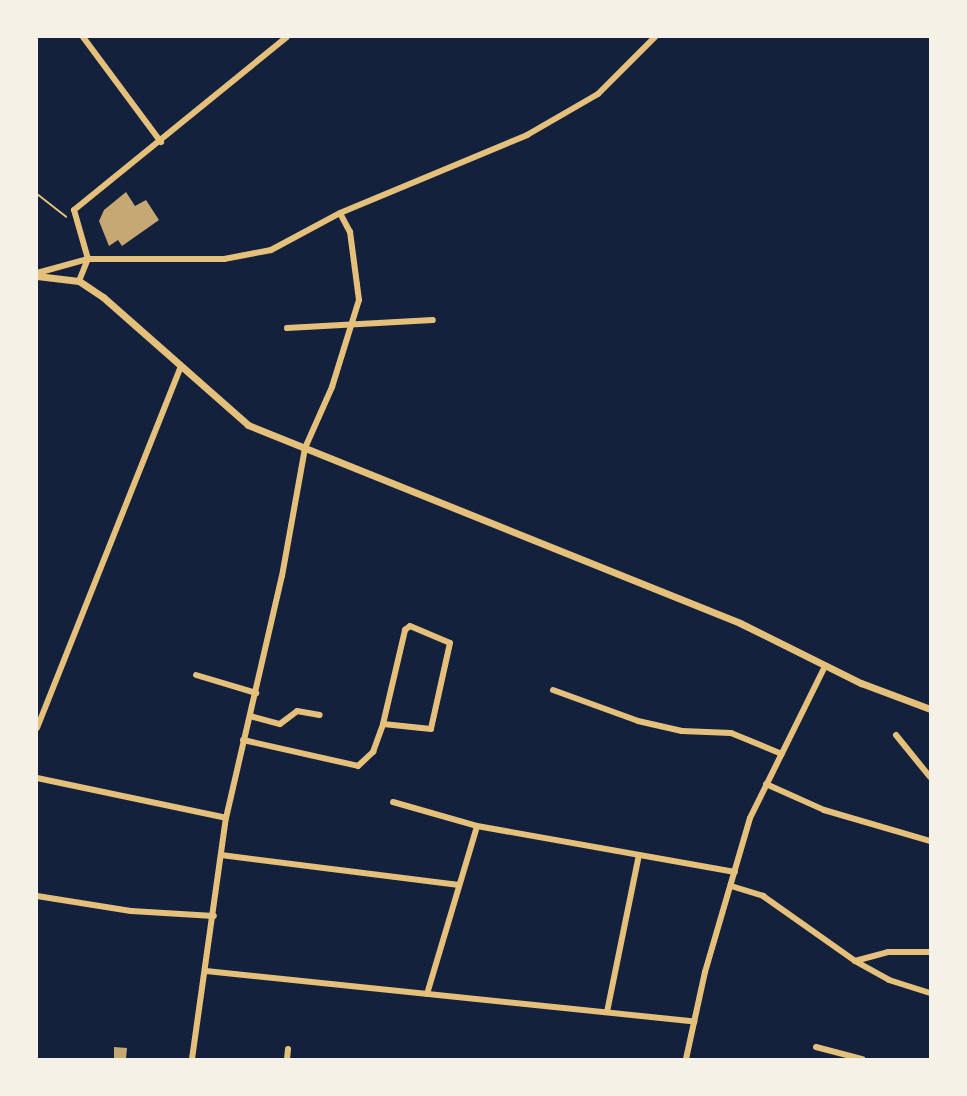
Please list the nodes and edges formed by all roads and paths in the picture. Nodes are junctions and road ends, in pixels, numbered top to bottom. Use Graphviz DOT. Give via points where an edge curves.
graph roads {
  1 [pos="83,37"];
  2 [pos="287,37"];
  3 [pos="655,37"];
  4 [pos="161,142"];
  5 [pos="37,194"];
  6 [pos="340,213"];
  7 [pos="74,219"];
  8 [pos="88,259"];
  9 [pos="37,274"];
  10 [pos="79,281"];
  11 [pos="433,320"];
  12 [pos="355,325"];
  13 [pos="287,328"];
  14 [pos="181,367"];
  15 [pos="305,448"];
  16 [pos="825,666"];
  17 [pos="196,675"];
  18 [pos="553,690"];
  19 [pos="256,693"];
  20 [pos="930,709"];
  21 [pos="320,715"];
  22 [pos="250,716"];
  23 [pos="383,724"];
  24 [pos="37,727"];
  25 [pos="895,735"];
  26 [pos="243,740"];
  27 [pos="782,754"];
  28 [pos="930,777"];
  29 [pos="37,778"];
  30 [pos="766,784"];
  31 [pos="393,802"];
  32 [pos="226,818"];
  33 [pos="477,826"];
  34 [pos="930,841"];
  35 [pos="221,855"];
  36 [pos="639,855"];
  37 [pos="735,872"];
  38 [pos="457,884"];
  39 [pos="731,886"];
  40 [pos="37,895"];
  41 [pos="214,916"];
  42 [pos="930,952"];
  43 [pos="855,961"];
  44 [pos="206,971"];
  45 [pos="930,993"];
  46 [pos="427,994"];
  47 [pos="607,1012"];
  48 [pos="694,1021"];
  49 [pos="816,1047"];
  50 [pos="288,1049"];
  51 [pos="192,1059"];
  52 [pos="287,1059"];
  53 [pos="686,1059"];
  54 [pos="862,1059"];
  1 -- 4 [label="street"];
  2 -- 4 [label="street"];
  3 -- 6 [label="street" via="598,94 527,135"];
  4 -- 7 [label="street" via="74,210"];
  5 -- 7 [label="path"];
  6 -- 8 [label="street" via="271,250 246,258"];
  6 -- 12 [label="street" via="350,232 358,269"];
  7 -- 8 [label="street"];
  8 -- 9 [label="street"];
  8 -- 10 [label="street"];
  9 -- 10 [label="street"];
  10 -- 14 [label="street" via="130,316"];
  11 -- 12 [label="street"];
  12 -- 13 [label="street"];
  12 -- 15 [label="street"];
  14 -- 15 [label="street" via="230,414"];
  14 -- 24 [label="street"];
  15 -- 16 [label="street" via="740,623"];
  15 -- 19 [label="street"];
  16 -- 20 [label="street"];
  16 -- 27 [label="street"];
  17 -- 19 [label="street"];
  18 -- 27 [label="street" via="638,722 682,731 731,733"];
  19 -- 22 [label="street"];
  21 -- 22 [label="street" via="297,711 280,724"];
  22 -- 26 [label="street"];
  23 -- 23 [label="street" via="407,627 450,643 431,729"];
  23 -- 26 [label="street" via="373,752 358,766"];
  25 -- 28 [label="street"];
  26 -- 32 [label="street"];
  27 -- 30 [label="street"];
  29 -- 32 [label="street"];
  30 -- 34 [label="street" via="824,810"];
  30 -- 37 [label="street"];
  31 -- 33 [label="street"];
  32 -- 35 [label="street"];
  33 -- 36 [label="street"];
  33 -- 38 [label="street"];
  35 -- 38 [label="street"];
  35 -- 41 [label="street"];
  36 -- 37 [label="street"];
  36 -- 47 [label="street"];
  37 -- 39 [label="street"];
  38 -- 46 [label="street"];
  39 -- 43 [label="street" via="763,896"];
  39 -- 48 [label="street"];
  40 -- 41 [label="street" via="131,911"];
  41 -- 44 [label="street"];
  42 -- 43 [label="street" via="888,952"];
  43 -- 45 [label="street" via="889,980"];
  44 -- 46 [label="street"];
  44 -- 51 [label="street"];
  46 -- 47 [label="street"];
  47 -- 48 [label="street"];
  48 -- 53 [label="street"];
  49 -- 54 [label="street"];
  50 -- 52 [label="street"];
}
